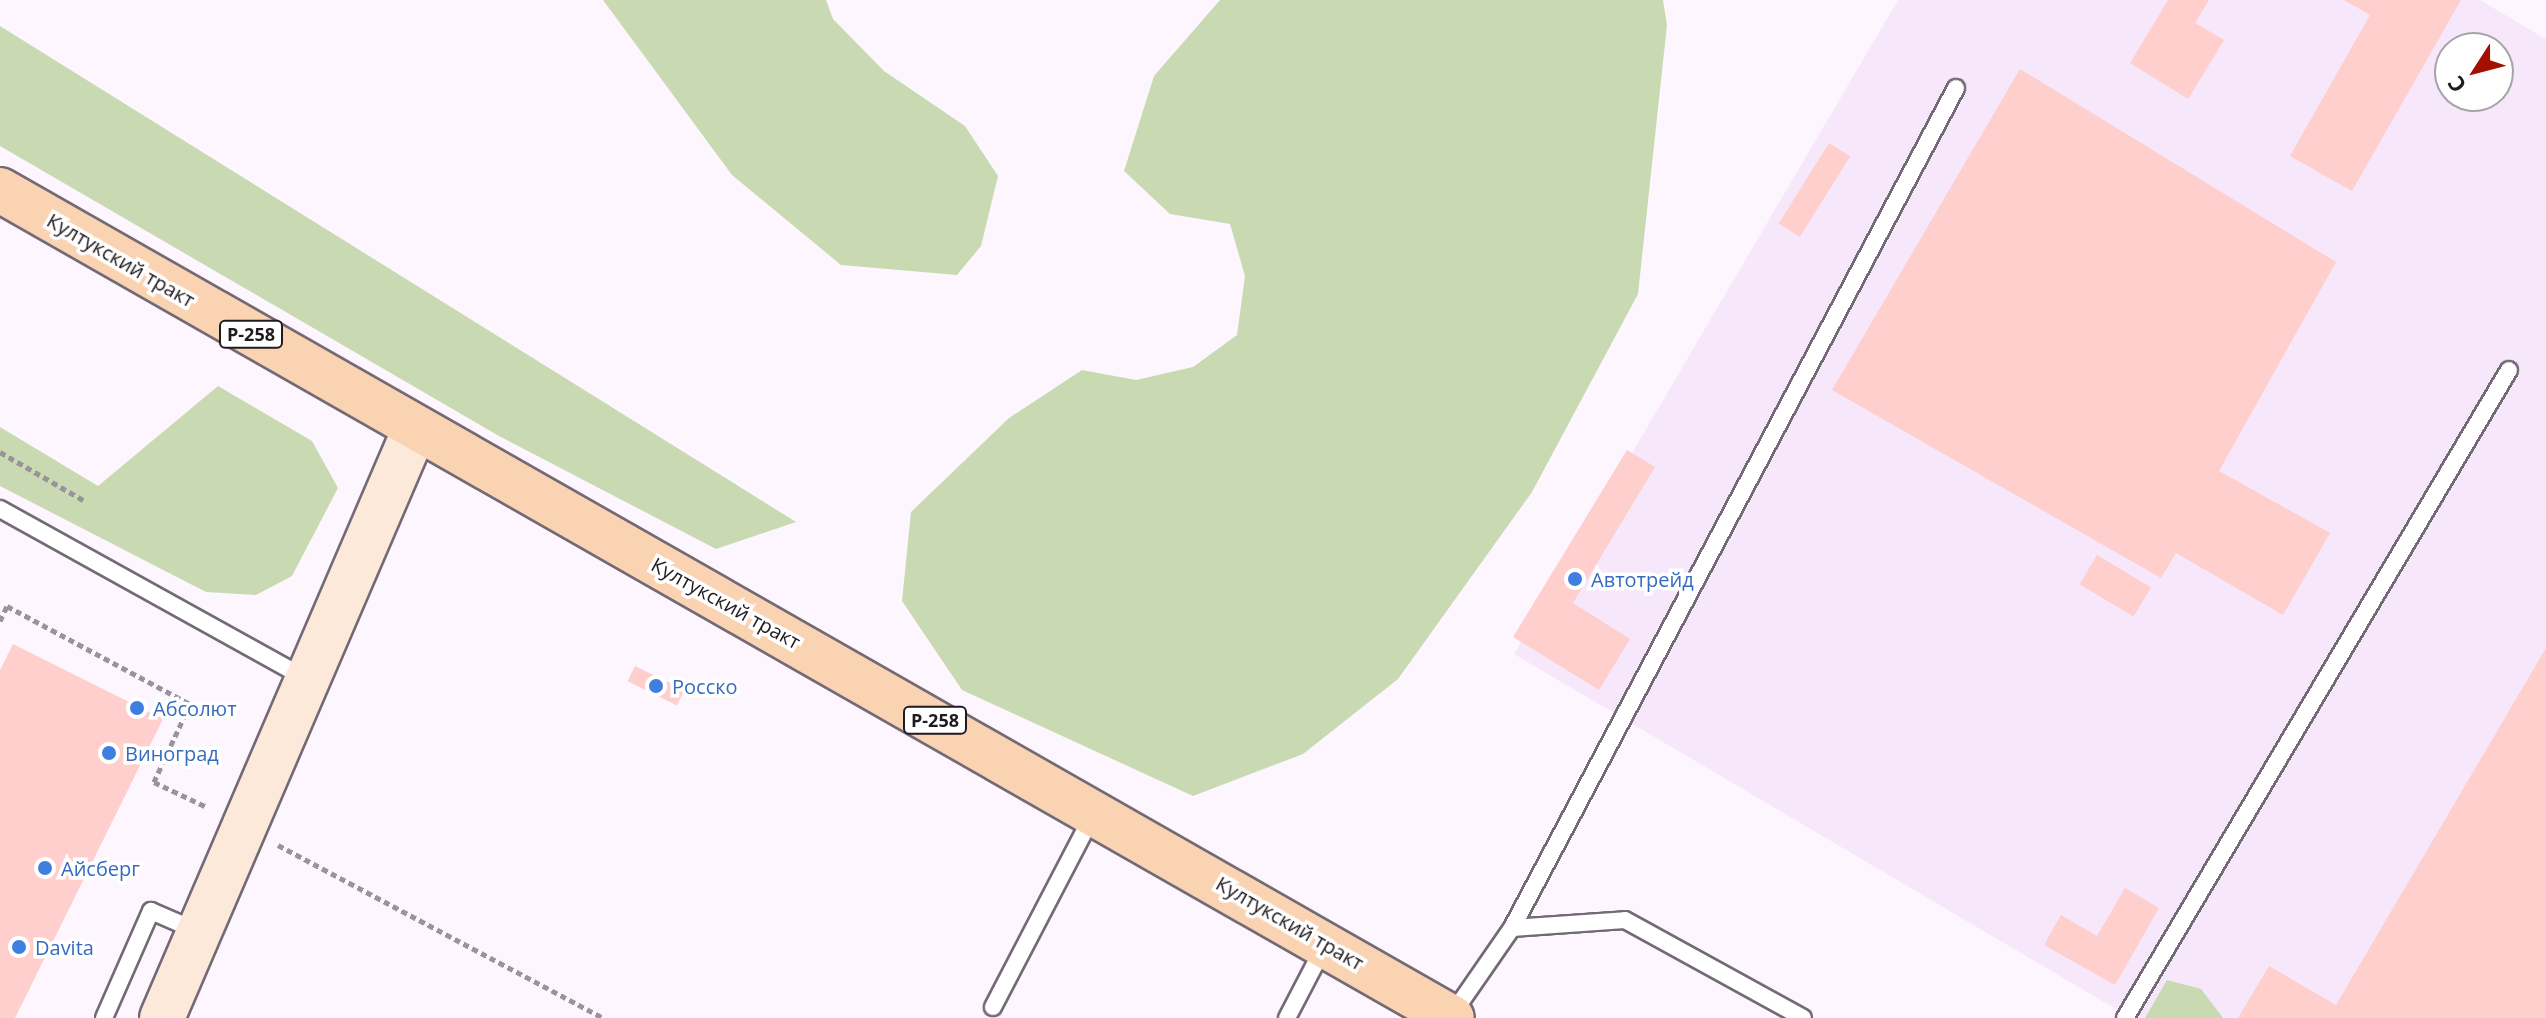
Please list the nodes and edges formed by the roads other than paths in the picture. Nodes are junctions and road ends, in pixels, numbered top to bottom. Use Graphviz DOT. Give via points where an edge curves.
graph roads {
  1 [pos="1956,88"];
  2 [pos="0,190"];
  3 [pos="2509,370"];
  4 [pos="415,429"];
  5 [pos="0,509"];
  6 [pos="305,678"];
  7 [pos="1096,810"];
  8 [pos="1512,928"];
  9 [pos="199,932"];
  10 [pos="1326,942"];
  11 [pos="993,1007"];
  12 [pos="1451,1017"];
  13 [pos="104,1018"];
  14 [pos="162,1018"];
  15 [pos="1287,1018"];
  16 [pos="1803,1018"];
  17 [pos="2125,1018"];
  1 -- 8 [label="lane"];
  2 -- 4 [label="main road, Култукский тракт / Р-258"];
  3 -- 17 [label="lane"];
  4 -- 6 [label="main road"];
  4 -- 7 [label="main road, Култукский тракт / Р-258"];
  5 -- 6 [label="lane"];
  6 -- 9 [label="main road"];
  7 -- 10 [label="main road, Култукский тракт / Р-258"];
  7 -- 11 [label="lane"];
  8 -- 12 [label="lane"];
  8 -- 16 [label="lane" via="1625,920"];
  9 -- 13 [label="lane" via="151,911"];
  9 -- 14 [label="main road"];
  10 -- 12 [label="main road, Култукский тракт / Р-258"];
  10 -- 15 [label="lane"];
}
